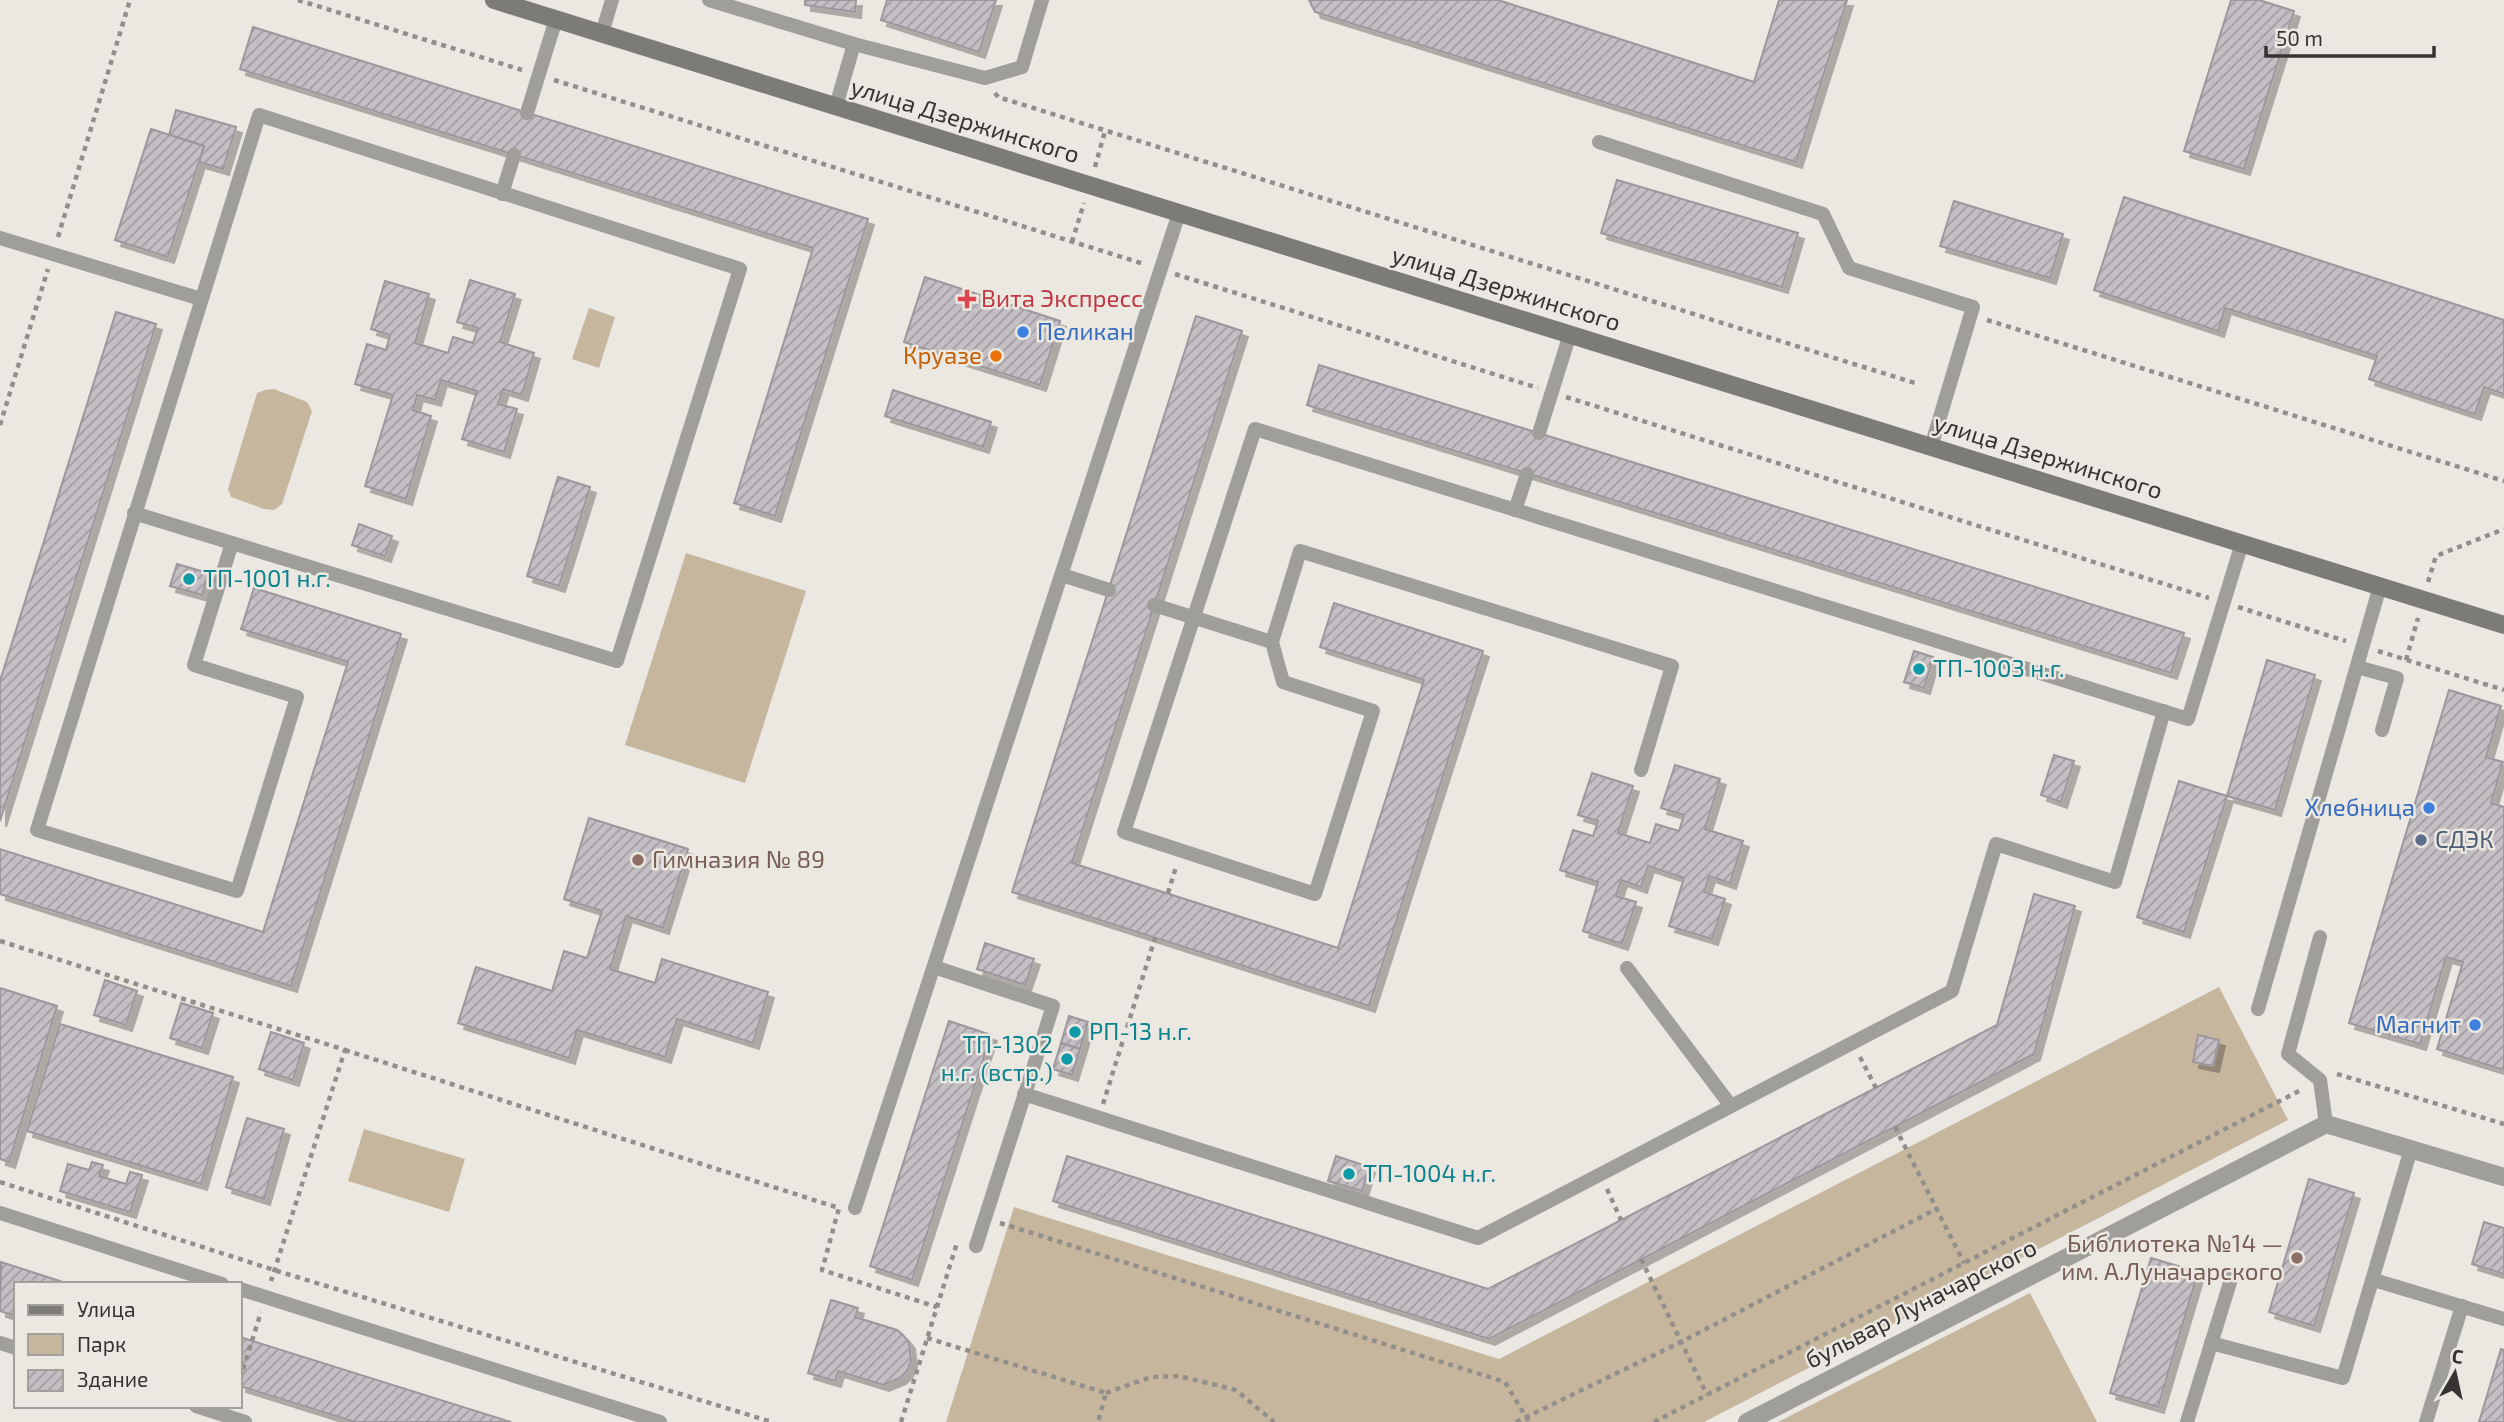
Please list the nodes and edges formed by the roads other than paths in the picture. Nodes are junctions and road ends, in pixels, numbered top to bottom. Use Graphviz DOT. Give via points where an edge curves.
graph roads {
  1 [pos="494,0"];
  2 [pos="612,0"];
  3 [pos="709,0"];
  4 [pos="1042,0"];
  5 [pos="556,19"];
  6 [pos="602,33"];
  7 [pos="854,44"];
  8 [pos="836,106"];
  9 [pos="527,113"];
  10 [pos="1599,142"];
  11 [pos="514,155"];
  12 [pos="502,194"];
  13 [pos="1179,213"];
  14 [pos="0,238"];
  15 [pos="201,299"];
  16 [pos="1570,334"];
  17 [pos="1539,433"];
  18 [pos="1931,447"];
  19 [pos="1527,474"];
  20 [pos="1516,510"];
  21 [pos="134,513"];
  22 [pos="232,543"];
  23 [pos="2242,544"];
  24 [pos="1062,575"];
  25 [pos="2380,586"];
  26 [pos="1109,590"];
  27 [pos="1154,605"];
  28 [pos="1194,617"];
  29 [pos="2504,625"];
  30 [pos="1272,642"];
  31 [pos="2357,667"];
  32 [pos="2164,711"];
  33 [pos="2382,730"];
  34 [pos="1641,770"];
  35 [pos="2320,937"];
  36 [pos="934,967"];
  37 [pos="1627,968"];
  38 [pos="2258,1009"];
  39 [pos="1024,1094"];
  40 [pos="1731,1106"];
  41 [pos="2326,1124"];
  42 [pos="2411,1149"];
  43 [pos="2504,1177"];
  44 [pos="855,1208"];
  45 [pos="0,1213"];
  46 [pos="976,1246"];
  47 [pos="2232,1276"];
  48 [pos="2374,1280"];
  49 [pos="216,1282"];
  50 [pos="242,1290"];
  51 [pos="2462,1306"];
  52 [pos="2504,1319"];
  53 [pos="2211,1343"];
  54 [pos="202,1408"];
  55 [pos="1752,1421"];
  56 [pos="245,1422"];
  57 [pos="660,1422"];
  58 [pos="2187,1422"];
  59 [pos="2426,1422"];
  1 -- 5 [label="main road, улица Дзержинского"];
  2 -- 6 [label="lane"];
  3 -- 7 [label="lane"];
  4 -- 7 [label="lane" via="1022,67 985,78"];
  5 -- 6 [label="main road, улица Дзержинского"];
  5 -- 9 [label="lane"];
  6 -- 8 [label="main road, улица Дзержинского"];
  7 -- 8 [label="lane"];
  8 -- 13 [label="main road, улица Дзержинского"];
  10 -- 18 [label="lane" via="1823,214 1849,268 1973,307"];
  11 -- 12 [label="lane"];
  12 -- 15 [label="lane" via="259,115"];
  12 -- 22 [label="lane" via="740,270 617,661"];
  13 -- 16 [label="main road, улица Дзержинского"];
  13 -- 24 [label="lane"];
  14 -- 15 [label="lane"];
  15 -- 21 [label="lane"];
  16 -- 17 [label="lane"];
  16 -- 18 [label="main road, улица Дзержинского"];
  18 -- 23 [label="main road, улица Дзержинского"];
  19 -- 20 [label="lane"];
  20 -- 28 [label="lane" via="1255,429"];
  20 -- 32 [label="lane"];
  21 -- 22 [label="lane"];
  21 -- 22 [label="lane" via="37,831 237,891 297,697 194,665"];
  23 -- 25 [label="main road, улица Дзержинского"];
  23 -- 32 [label="lane" via="2188,719"];
  24 -- 26 [label="lane"];
  24 -- 36 [label="lane"];
  25 -- 29 [label="main road, улица Дзержинского"];
  25 -- 31 [label="lane"];
  27 -- 28 [label="lane"];
  28 -- 30 [label="lane"];
  28 -- 30 [label="lane" via="1124,832 1315,894 1373,711 1283,682"];
  30 -- 34 [label="lane" via="1300,551 1672,666"];
  31 -- 33 [label="lane" via="2397,678"];
  31 -- 38 [label="lane"];
  32 -- 40 [label="lane" via="2115,882 1996,844 1952,990"];
  35 -- 41 [label="lane" via="2287,1054 2320,1080"];
  36 -- 39 [label="lane" via="1053,1006"];
  36 -- 44 [label="lane"];
  37 -- 40 [label="lane"];
  39 -- 40 [label="lane" via="1478,1238"];
  39 -- 46 [label="lane"];
  41 -- 42 [label="street"];
  41 -- 55 [label="street, бульвар Луначарского"];
  42 -- 43 [label="street"];
  42 -- 48 [label="lane"];
  45 -- 49 [label="lane"];
  47 -- 53 [label="lane"];
  48 -- 51 [label="lane"];
  48 -- 53 [label="lane" via="2343,1378"];
  50 -- 57 [label="lane"];
  51 -- 52 [label="lane"];
  51 -- 59 [label="lane"];
  53 -- 58 [label="lane"];
  54 -- 56 [label="lane"];
}
